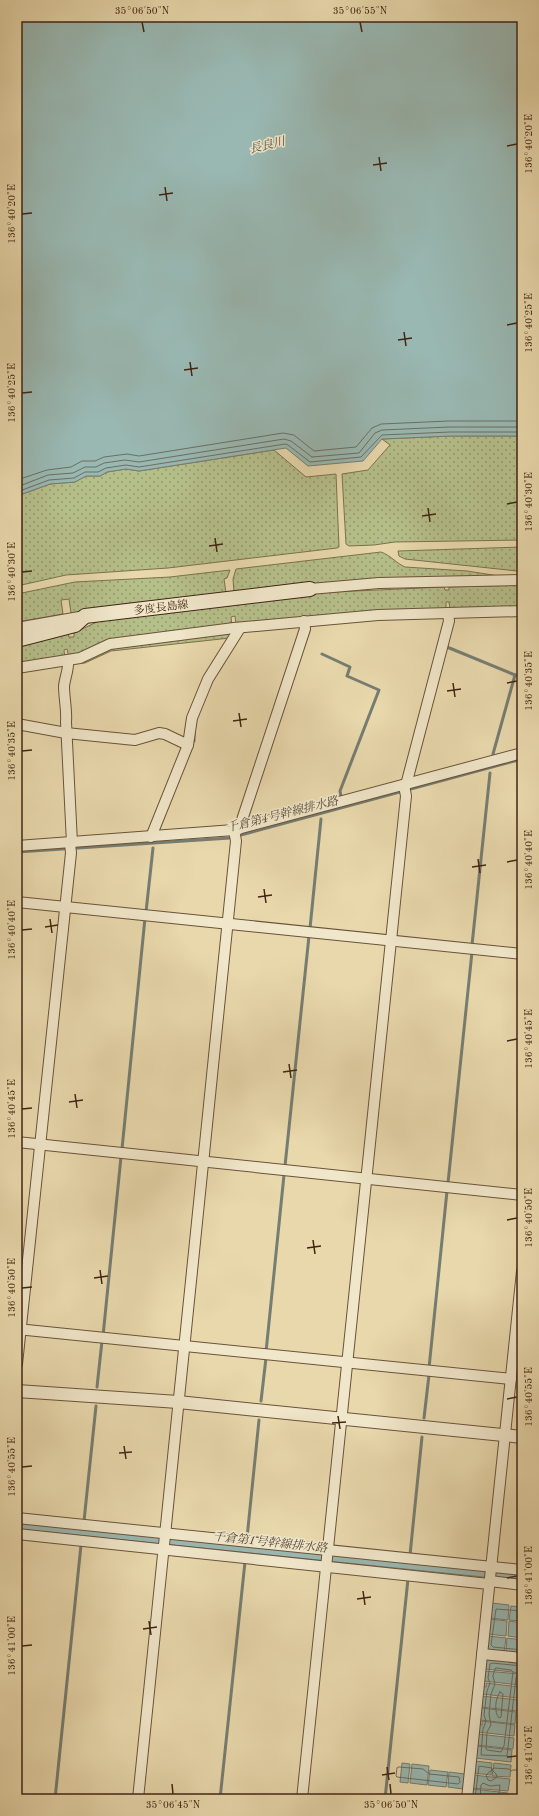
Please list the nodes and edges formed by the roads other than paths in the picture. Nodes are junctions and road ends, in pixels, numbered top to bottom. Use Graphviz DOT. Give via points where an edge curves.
graph roads {
  1 [pos="522,580"];
  2 [pos="310,589"];
  3 [pos="522,611"];
  4 [pos="448,613"];
  5 [pos="85,616"];
  6 [pos="304,621"];
  7 [pos="17,628"];
  8 [pos="240,628"];
  9 [pos="17,640"];
  10 [pos="68,660"];
  11 [pos="17,668"];
  12 [pos="17,724"];
  13 [pos="66,733"];
  14 [pos="188,745"];
  15 [pos="522,753"];
  16 [pos="405,788"];
  17 [pos="236,834"];
  18 [pos="151,837"];
  19 [pos="17,846"];
  20 [pos="70,846"];
  21 [pos="17,902"];
  22 [pos="65,907"];
  23 [pos="228,924"];
  24 [pos="391,940"];
  25 [pos="522,954"];
  26 [pos="17,1142"];
  27 [pos="40,1145"];
  28 [pos="203,1162"];
  29 [pos="366,1179"];
  30 [pos="522,1195"];
  31 [pos="522,1271"];
  32 [pos="19,1329"];
  33 [pos="184,1346"];
  34 [pos="348,1362"];
  35 [pos="17,1364"];
  36 [pos="511,1379"];
  37 [pos="17,1391"];
  38 [pos="178,1402"];
  39 [pos="342,1419"];
  40 [pos="504,1436"];
  41 [pos="522,1438"];
  42 [pos="17,1518"];
  43 [pos="17,1534"];
  44 [pos="165,1534"];
  45 [pos="163,1548"];
  46 [pos="328,1550"];
  47 [pos="327,1565"];
  48 [pos="491,1568"];
  49 [pos="522,1570"];
  50 [pos="490,1582"];
  51 [pos="522,1585"];
  52 [pos="482,1654"];
  53 [pos="522,1658"];
  54 [pos="138,1799"];
  55 [pos="302,1799"];
  56 [pos="467,1799"];
  1 -- 2 [label="street" via="379,583"];
  2 -- 5 [label="main road, 多度長島線"];
  3 -- 4 [label="street"];
  4 -- 6 [label="street"];
  4 -- 16 [label="street" via="449,621"];
  5 -- 7 [label="street"];
  5 -- 9 [label="main road, 多度長島線" via="75,625"];
  6 -- 8 [label="street"];
  6 -- 17 [label="street" via="305,629"];
  8 -- 10 [label="street" via="110,644 80,658"];
  8 -- 14 [label="street" via="208,679 192,718"];
  10 -- 11 [label="street"];
  10 -- 13 [label="street" via="64,686 67,707"];
  12 -- 13 [label="street"];
  13 -- 14 [label="street" via="135,740 159,733"];
  13 -- 20 [label="street"];
  14 -- 18 [label="street"];
  15 -- 16 [label="street"];
  16 -- 17 [label="street"];
  16 -- 24 [label="street"];
  17 -- 18 [label="street"];
  17 -- 23 [label="street"];
  18 -- 20 [label="street"];
  19 -- 20 [label="street"];
  20 -- 22 [label="street"];
  21 -- 22 [label="street"];
  22 -- 23 [label="street"];
  22 -- 27 [label="street"];
  23 -- 24 [label="street"];
  23 -- 28 [label="street"];
  24 -- 25 [label="street"];
  24 -- 29 [label="street"];
  26 -- 27 [label="street"];
  27 -- 28 [label="street"];
  27 -- 32 [label="street"];
  28 -- 29 [label="street"];
  28 -- 33 [label="street"];
  29 -- 30 [label="street"];
  29 -- 34 [label="street"];
  31 -- 36 [label="street"];
  32 -- 33 [label="street"];
  32 -- 35 [label="street"];
  33 -- 34 [label="street"];
  33 -- 38 [label="street"];
  34 -- 36 [label="street"];
  34 -- 39 [label="street"];
  36 -- 40 [label="street"];
  37 -- 38 [label="street"];
  38 -- 39 [label="street"];
  38 -- 44 [label="street"];
  39 -- 40 [label="street"];
  39 -- 46 [label="street"];
  40 -- 41 [label="street"];
  40 -- 48 [label="street"];
  42 -- 44 [label="street"];
  43 -- 45 [label="street"];
  44 -- 45 [label="street"];
  44 -- 46 [label="street"];
  45 -- 47 [label="street"];
  45 -- 54 [label="street"];
  46 -- 47 [label="street"];
  46 -- 48 [label="street"];
  47 -- 50 [label="street"];
  47 -- 55 [label="street"];
  48 -- 49 [label="street"];
  48 -- 50 [label="street"];
  50 -- 51 [label="street"];
  50 -- 52 [label="street"];
  52 -- 53 [label="street"];
  52 -- 56 [label="street"];
}
